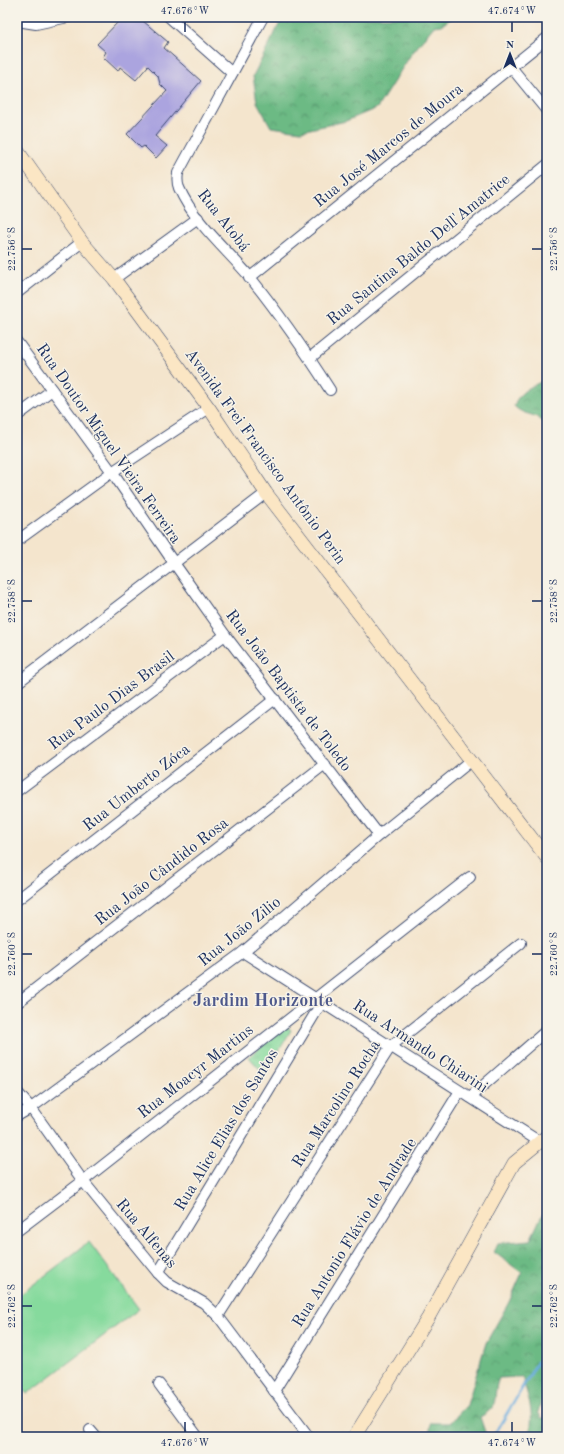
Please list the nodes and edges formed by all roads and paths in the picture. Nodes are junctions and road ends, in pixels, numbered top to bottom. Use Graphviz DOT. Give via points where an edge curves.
graph roads {
  1 [pos="68,17"];
  2 [pos="169,17"];
  3 [pos="263,17"];
  4 [pos="17,21"];
  5 [pos="547,38"];
  6 [pos="511,67"];
  7 [pos="232,73"];
  8 [pos="547,111"];
  9 [pos="17,150"];
  10 [pos="547,165"];
  11 [pos="198,218"];
  12 [pos="82,242"];
  13 [pos="250,278"];
  14 [pos="114,279"];
  15 [pos="17,293"];
  16 [pos="17,342"];
  17 [pos="310,358"];
  18 [pos="52,390"];
  19 [pos="330,390"];
  20 [pos="209,408"];
  21 [pos="17,416"];
  22 [pos="112,472"];
  23 [pos="266,493"];
  24 [pos="17,541"];
  25 [pos="174,563"];
  26 [pos="225,635"];
  27 [pos="17,682"];
  28 [pos="275,699"];
  29 [pos="472,760"];
  30 [pos="325,764"];
  31 [pos="17,791"];
  32 [pos="379,835"];
  33 [pos="547,858"];
  34 [pos="470,877"];
  35 [pos="17,900"];
  36 [pos="521,943"];
  37 [pos="243,952"];
  38 [pos="319,1000"];
  39 [pos="17,1004"];
  40 [pos="547,1030"];
  41 [pos="391,1046"];
  42 [pos="460,1091"];
  43 [pos="17,1092"];
  44 [pos="470,1097"];
  45 [pos="31,1108"];
  46 [pos="17,1116"];
  47 [pos="544,1139"];
  48 [pos="83,1181"];
  49 [pos="17,1231"];
  50 [pos="158,1273"];
  51 [pos="218,1316"];
  52 [pos="159,1384"];
  53 [pos="274,1391"];
  54 [pos="198,1437"];
  55 [pos="309,1437"];
  56 [pos="354,1437"];
  1 -- 4 [label="street" via="36,24"];
  2 -- 7 [label="street"];
  3 -- 7 [label="street, Rua Atobá"];
  5 -- 6 [label="street, Rua José Marcos de Moura"];
  6 -- 8 [label="street"];
  6 -- 13 [label="street, Rua José Marcos de Moura"];
  7 -- 11 [label="street, Rua Atobá" via="178,173 179,188"];
  9 -- 12 [label="street, Avenida Frei Francisco Antônio Perin"];
  10 -- 17 [label="street, Rua Santina Baldo Dell'Amatrice"];
  11 -- 13 [label="street, Rua Atobá"];
  11 -- 14 [label="street"];
  12 -- 14 [label="street, Avenida Frei Francisco Antônio Perin"];
  12 -- 15 [label="street"];
  13 -- 17 [label="street, Rua Atobá"];
  14 -- 20 [label="street, Avenida Frei Francisco Antônio Perin"];
  16 -- 18 [label="street, Rua Doutor Miguel Vieira Ferreira"];
  17 -- 19 [label="street, Rua Atobá"];
  18 -- 21 [label="street"];
  18 -- 22 [label="street, Rua Doutor Miguel Vieira Ferreira"];
  20 -- 22 [label="street"];
  20 -- 23 [label="street, Avenida Frei Francisco Antônio Perin"];
  22 -- 24 [label="street"];
  22 -- 25 [label="street, Rua Doutor Miguel Vieira Ferreira"];
  23 -- 25 [label="street"];
  23 -- 29 [label="street, Avenida Frei Francisco Antônio Perin"];
  25 -- 26 [label="street, Rua João Baptista de Toledo"];
  25 -- 27 [label="street"];
  26 -- 28 [label="street, Rua João Baptista de Toledo"];
  26 -- 31 [label="street, Rua Paulo Dias Brasil"];
  28 -- 30 [label="street, Rua João Baptista de Toledo"];
  28 -- 35 [label="street, Rua Umberto Zóca"];
  29 -- 32 [label="street, Rua João Zilio"];
  29 -- 33 [label="street, Avenida Frei Francisco Antônio Perin"];
  30 -- 32 [label="street, Rua João Baptista de Toledo"];
  30 -- 39 [label="street, Rua João Cândido Rosa"];
  32 -- 37 [label="street, Rua João Zilio"];
  34 -- 38 [label="street, Rua Moacyr Martins"];
  36 -- 41 [label="street, Rua Marcolino Rocha"];
  37 -- 38 [label="street, Rua Armando Chiarini"];
  37 -- 45 [label="street, Rua João Zilio"];
  38 -- 41 [label="street, Rua Armando Chiarini"];
  38 -- 48 [label="street, Rua Moacyr Martins"];
  38 -- 50 [label="street, Rua Alice Elias dos Santos"];
  40 -- 44 [label="street"];
  41 -- 42 [label="street, Rua Armando Chiarini"];
  41 -- 51 [label="street, Rua Marcolino Rocha"];
  42 -- 44 [label="street, Rua Armando Chiarini"];
  42 -- 53 [label="street, Rua Antonio Flávio de Andrade"];
  43 -- 45 [label="street, Rua Alfenas"];
  44 -- 47 [label="street, Rua Armando Chiarini"];
  45 -- 46 [label="street, Rua João Zilio"];
  45 -- 48 [label="street, Rua Alfenas"];
  47 -- 56 [label="street" via="514,1163 428,1318"];
  48 -- 49 [label="street, Rua Moacyr Martins"];
  48 -- 50 [label="street, Rua Alfenas"];
  50 -- 51 [label="street, Rua Alfenas" via="167,1282 204,1303"];
  51 -- 53 [label="street, Rua Alfenas"];
  52 -- 54 [label="street"];
  53 -- 55 [label="street, Rua Alfenas"];
}
